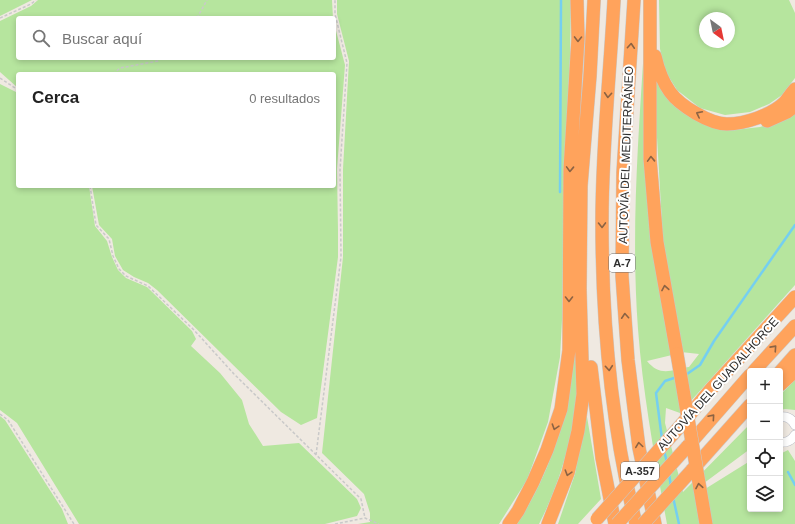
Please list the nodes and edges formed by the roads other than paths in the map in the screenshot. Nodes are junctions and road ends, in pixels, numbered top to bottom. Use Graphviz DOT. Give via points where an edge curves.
graph roads {
  1 [pos="577,0"];
  2 [pos="594,0"];
  3 [pos="614,0"];
  4 [pos="634,0"];
  5 [pos="652,0"];
  6 [pos="795,89"];
  7 [pos="795,106"];
  8 [pos="727,124"];
  9 [pos="581,254"];
  10 [pos="795,297"];
  11 [pos="795,326"];
  12 [pos="795,355"];
  13 [pos="757,368"];
  14 [pos="783,369"];
  15 [pos="795,370"];
  16 [pos="747,378"];
  17 [pos="783,382"];
  18 [pos="747,408"];
  19 [pos="747,417"];
  20 [pos="783,417"];
  21 [pos="795,424"];
  22 [pos="723,435"];
  23 [pos="793,441"];
  24 [pos="783,442"];
  25 [pos="594,521"];
  26 [pos="509,524"];
  27 [pos="548,524"];
  28 [pos="616,524"];
  29 [pos="636,524"];
  30 [pos="643,524"];
  31 [pos="656,524"];
  32 [pos="706,524"];
  1 -- 26 [label="highway, one-way" via="578,38 570,170 569,350 561,409 547,450 534,482"];
  2 -- 9 [label="highway" via="581,186"];
  3 -- 29 [label="highway, AUTOVÍA DEL MEDITERRÁNEO / A-7, one-way" via="602,220 604,311 611,391"];
  31 -- 4 [label="highway, AUTOVÍA DEL MEDITERRÁNEO / A-7, one-way" via="639,448 628,360 622,276 623,173"];
  8 -- 5 [label="highway, one-way" via="711,120 686,107 670,93 659,73 655,56"];
  32 -- 5 [label="highway, one-way, bridge" via="657,242 650,159"];
  6 -- 8 [label="highway" via="783,103 763,116"];
  7 -- 8 [label="highway" via="765,122 744,126"];
  9 -- 27 [label="highway, one-way" via="583,394 568,473"];
  9 -- 28 [label="highway" via="593,390 602,458"];
  10 -- 25 [label="highway, AUTOVÍA DEL GUADALHORCE / A-357, bridge"];
  13 -- 11 [label="highway, AUTOVÍA DEL GUADALHORCE, one-way"];
  12 -- 14 [label="highway"];
  15 -- 17 [label="highway"];
  28 -- 16 [label="highway, AUTOVÍA DEL GUADALHORCE / A-357, one-way, bridge"];
  18 -- 22 [label="highway"];
  19 -- 22 [label="highway"];
  20 -- 21 [label="street" via="788,417"];
  22 -- 30 [label="highway, bridge"];
  23 -- 24 [label="street"];
}
